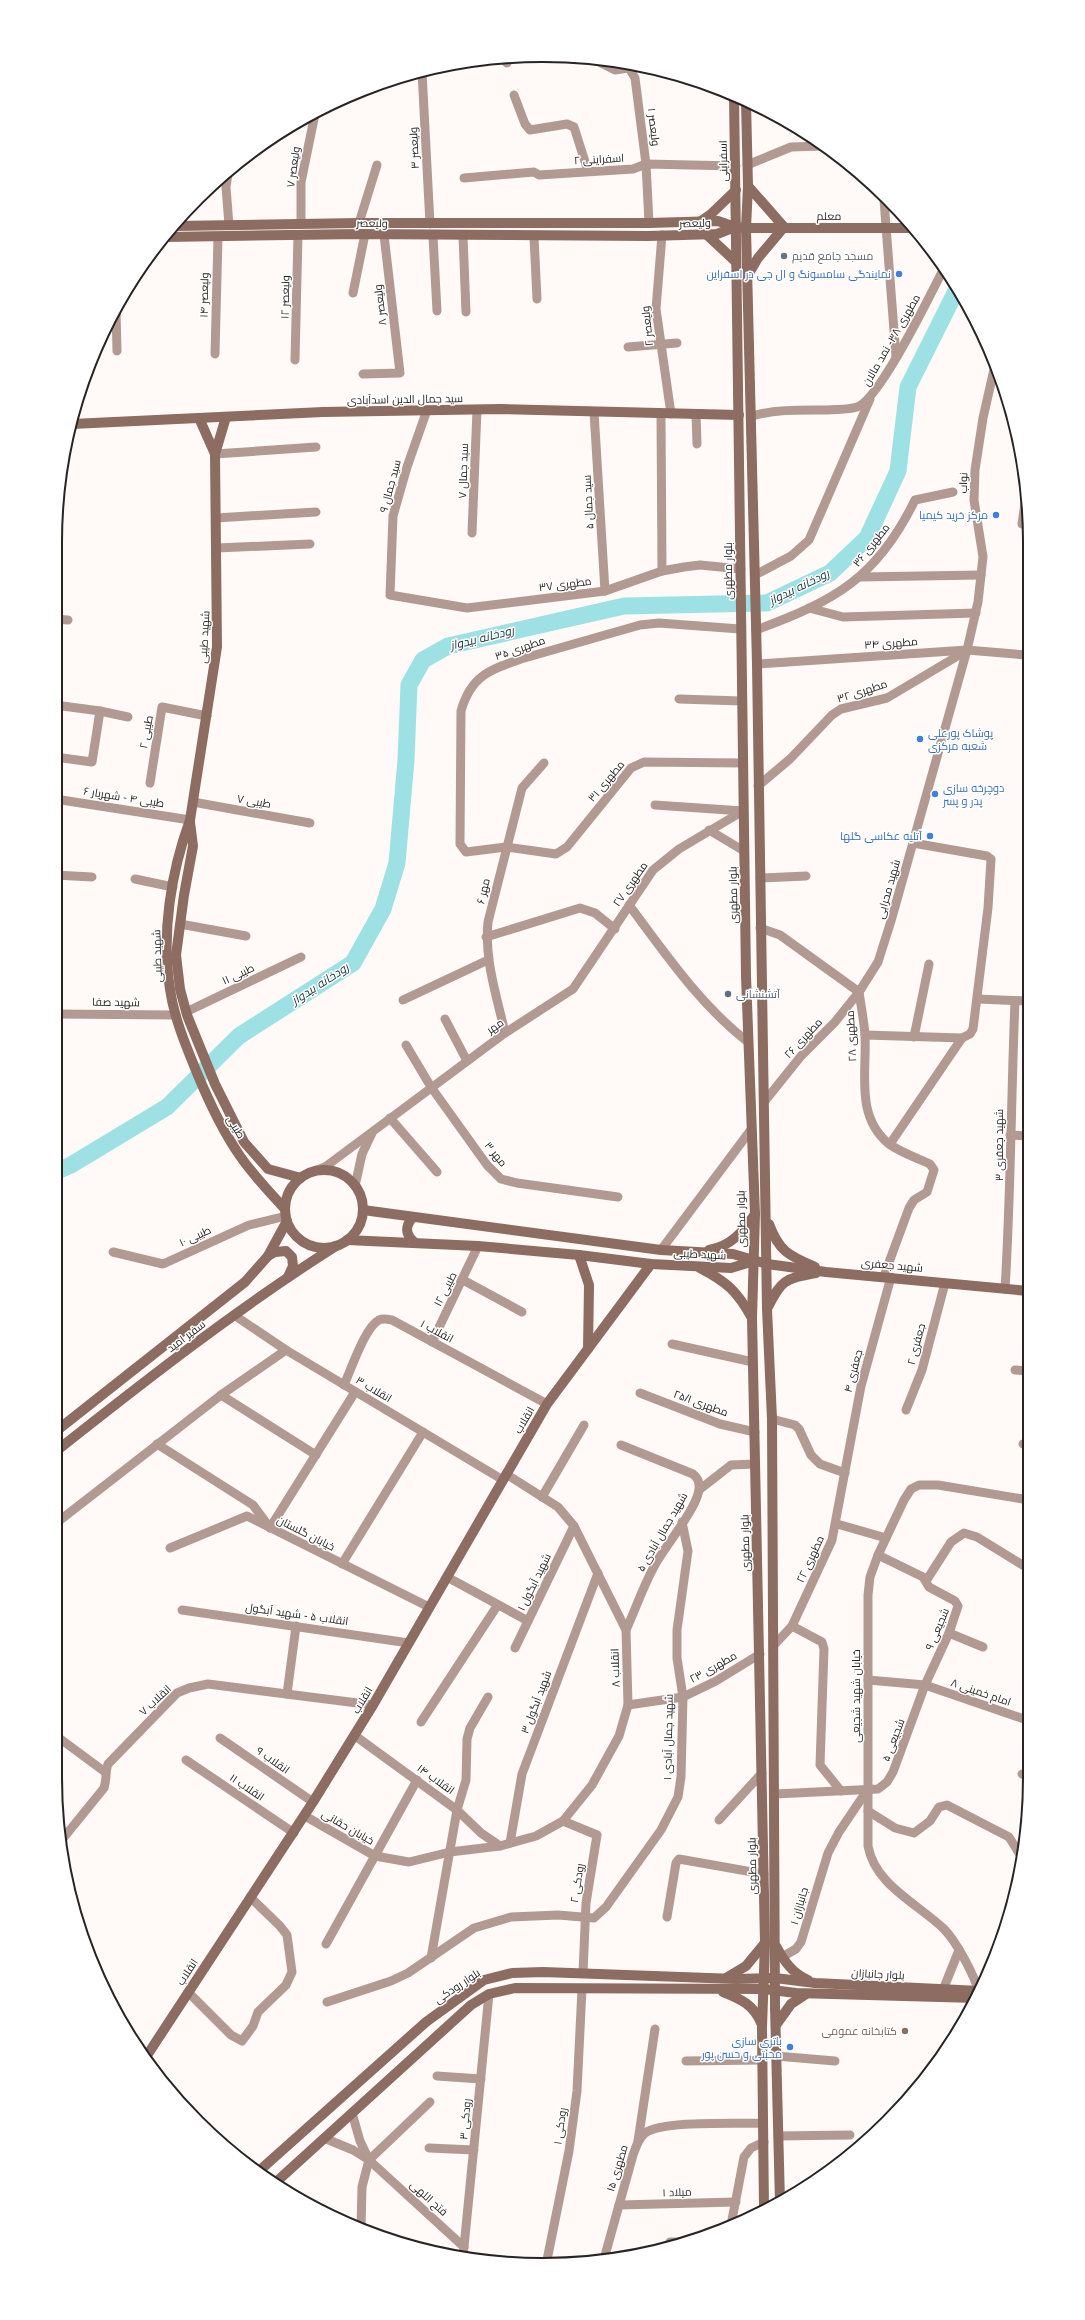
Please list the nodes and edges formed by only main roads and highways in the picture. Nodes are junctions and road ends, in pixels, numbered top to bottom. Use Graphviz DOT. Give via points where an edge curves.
graph roads {
  1 [pos="734,103"];
  2 [pos="744,107"];
  3 [pos="734,108"];
  4 [pos="746,108"];
  5 [pos="748,186"];
  6 [pos="736,190"];
  7 [pos="700,221"];
  8 [pos="359,223"];
  9 [pos="648,223"];
  10 [pos="181,226"];
  11 [pos="735,227"];
  12 [pos="784,227"];
  13 [pos="746,228"];
  14 [pos="906,228"];
  15 [pos="362,234"];
  16 [pos="706,234"];
  17 [pos="648,236"];
  18 [pos="171,238"];
  19 [pos="735,261"];
  20 [pos="748,275"];
  21 [pos="739,415"];
  22 [pos="226,417"];
  23 [pos="199,418"];
  24 [pos="77,424"];
  25 [pos="215,454"];
  26 [pos="740,606"];
  27 [pos="756,606"];
  28 [pos="190,820"];
  29 [pos="761,975"];
  30 [pos="746,976"];
  31 [pos="198,1042"];
  32 [pos="186,1045"];
  33 [pos="301,1178"];
  34 [pos="363,1210"];
  35 [pos="755,1214"];
  36 [pos="286,1215"];
  37 [pos="414,1217"];
  38 [pos="767,1217"];
  39 [pos="347,1240"];
  40 [pos="414,1242"];
  41 [pos="336,1246"];
  42 [pos="695,1252"];
  43 [pos="579,1254"];
  44 [pos="268,1256"];
  45 [pos="754,1261"];
  46 [pos="651,1264"];
  47 [pos="767,1264"];
  48 [pos="696,1266"];
  49 [pos="826,1272"];
  50 [pos="288,1276"];
  51 [pos="1023,1291"];
  52 [pos="767,1309"];
  53 [pos="752,1320"];
  54 [pos="767,1322"];
  55 [pos="588,1349"];
  56 [pos="62,1426"];
  57 [pos="62,1447"];
  58 [pos="770,1931"];
  59 [pos="765,1942"];
  60 [pos="776,1945"];
  61 [pos="724,1978"];
  62 [pos="764,1978"];
  63 [pos="775,1978"];
  64 [pos="815,1983"];
  65 [pos="764,1989"];
  66 [pos="718,1990"];
  67 [pos="775,1990"];
  68 [pos="972,1992"];
  69 [pos="971,1993"];
  70 [pos="807,1994"];
  71 [pos="776,2030"];
  72 [pos="763,2031"];
  73 [pos="149,2053"];
  74 [pos="263,2168"];
  75 [pos="279,2179"];
  76 [pos="780,2196"];
  77 [pos="764,2204"];
  1 -- 3 [label="main road, اسفراینی"];
  2 -- 3 [label="main road" via="738,112"];
  3 -- 6 [label="main road, اسفراینی"];
  4 -- 5 [label="main road"];
  5 -- 12 [label="main road"];
  5 -- 13 [label="main road"];
  6 -- 7 [label="main road"];
  6 -- 11 [label="main road, اسفراینی"];
  7 -- 9 [label="main road, ولیعصر"];
  7 -- 11 [label="main road, ولیعصر" via="718,221"];
  8 -- 9 [label="main road, ولیعصر"];
  8 -- 10 [label="main road, ولیعصر"];
  8 -- 15 [label="main road"];
  9 -- 17 [label="main road"];
  11 -- 13 [label="main road, معلم"];
  11 -- 16 [label="main road, ولیعصر" via="717,234"];
  11 -- 19 [label="main road, بلوار مطهری"];
  12 -- 13 [label="main road, معلم"];
  12 -- 14 [label="main road, معلم"];
  12 -- 20 [label="main road" via="758,258"];
  13 -- 20 [label="main road, بلوار مطهری"];
  15 -- 17 [label="main road, ولیعصر"];
  15 -- 18 [label="main road, ولیعصر"];
  16 -- 17 [label="main road, ولیعصر"];
  16 -- 19 [label="main road"];
  19 -- 21 [label="main road, بلوار مطهری"];
  20 -- 27 [label="main road, بلوار مطهری"];
  21 -- 22 [label="main road, سید جمال الدین اسدآبادی" via="427,410"];
  21 -- 26 [label="main road, بلوار مطهری"];
  22 -- 23 [label="main road, سید جمال الدین اسدآبادی"];
  22 -- 25 [label="main road, شهید طیبی"];
  23 -- 24 [label="main road, سید جمال الدین اسدآبادی"];
  23 -- 25 [label="main road, شهید طیبی"];
  25 -- 28 [label="main road, شهید طیبی" via="217,647"];
  26 -- 27 [label="main road"];
  26 -- 30 [label="main road, بلوار مطهری"];
  27 -- 29 [label="main road, بلوار مطهری"];
  28 -- 31 [label="main road, شهید طیبی" via="193,846 176,955 180,989"];
  28 -- 32 [label="main road, شهید طیبی" via="180,846 173,887 167,955 170,990"];
  29 -- 30 [label="main road"];
  29 -- 38 [label="main road, بلوار مطهری"];
  30 -- 35 [label="main road, بلوار مطهری"];
  31 -- 33 [label="main road, طیبی" via="215,1084 244,1142 268,1169"];
  32 -- 36 [label="main road, طیبی" via="221,1128"];
  33 -- 34 [label="main road" via="312,1172 324,1170 347,1177 356,1186"];
  33 -- 36 [label="main road" via="292,1186 287,1197"];
  34 -- 37 [label="main road, شهید طیبی"];
  34 -- 39 [label="main road" via="361,1222"];
  35 -- 42 [label="main road" via="742,1234 730,1243 716,1249"];
  35 -- 45 [label="main road, بلوار مطهری"];
  36 -- 41 [label="main road" via="292,1232 301,1241 324,1248"];
  36 -- 44 [label="main road, سفیر امید"];
  37 -- 40 [label="main road" via="408,1222 406,1230 408,1237"];
  37 -- 42 [label="main road, شهید طیبی" via="661,1250"];
  38 -- 47 [label="main road, بلوار مطهری"];
  38 -- 49 [label="main road" via="780,1246 790,1256"];
  39 -- 40 [label="main road, شهید طیبی"];
  39 -- 41 [label="main road"];
  40 -- 43 [label="main road, شهید طیبی"];
  41 -- 50 [label="main road, سفیر امید"];
  42 -- 45 [label="main road, شهید طیبی" via="732,1254"];
  43 -- 46 [label="main road, شهید طیبی"];
  43 -- 55 [label="main road" via="589,1285"];
  44 -- 50 [label="main road" via="286,1251 292,1257 293,1266"];
  44 -- 56 [label="main road, سفیر امید" via="245,1282"];
  45 -- 47 [label="main road, شهید جعفری"];
  45 -- 48 [label="main road, شهید طیبی" via="731,1268"];
  45 -- 53 [label="main road, بلوار مطهری"];
  46 -- 48 [label="main road, شهید طیبی"];
  46 -- 55 [label="main road, انقلاب"];
  47 -- 49 [label="main road, شهید جعفری"];
  47 -- 52 [label="main road, بلوار مطهری"];
  48 -- 53 [label="main road" via="731,1286"];
  49 -- 51 [label="main road, شهید جعفری"];
  49 -- 52 [label="main road" via="785,1281 778,1288"];
  50 -- 57 [label="main road, سفیر امید"];
  52 -- 54 [label="main road, بلوار مطهری"];
  53 -- 54 [label="main road"];
  53 -- 58 [label="main road, بلوار مطهری" via="764,1874"];
  54 -- 58 [label="main road, بلوار مطهری" via="772,1419 775,1644 775,1794"];
  55 -- 73 [label="main road, انقلاب" via="548,1404 373,1705 305,1816"];
  58 -- 59 [label="main road, بلوار مطهری"];
  58 -- 60 [label="main road, بلوار مطهری"];
  59 -- 61 [label="main road" via="746,1966"];
  59 -- 62 [label="main road, بلوار مطهری"];
  60 -- 63 [label="main road, بلوار مطهری"];
  60 -- 64 [label="main road" via="797,1975"];
  61 -- 62 [label="main road, بلوار رودکی"];
  61 -- 74 [label="main road, بلوار رودکی" via="512,1973 484,1980 426,2022"];
  62 -- 63 [label="main road, بلوار رودکی"];
  62 -- 65 [label="main road, بلوار مطهری"];
  63 -- 64 [label="main road, بلوار جانبازان"];
  63 -- 67 [label="main road, بلوار مطهری"];
  64 -- 68 [label="main road, بلوار جانبازان"];
  65 -- 66 [label="main road"];
  65 -- 67 [label="main road"];
  65 -- 72 [label="main road, بلوار مطهری"];
  66 -- 72 [label="main road" via="750,2005 757,2012"];
  66 -- 75 [label="main road" via="515,1988 489,1994 471,2005"];
  67 -- 70 [label="main road, بلوار جانبازان"];
  67 -- 71 [label="main road, بلوار مطهری"];
  69 -- 70 [label="main road, بلوار جانبازان"];
  70 -- 71 [label="main road" via="796,1999"];
  71 -- 72 [label="main road"];
  71 -- 76 [label="main road, بلوار مطهری"];
  72 -- 77 [label="main road, بلوار مطهری"];
}
